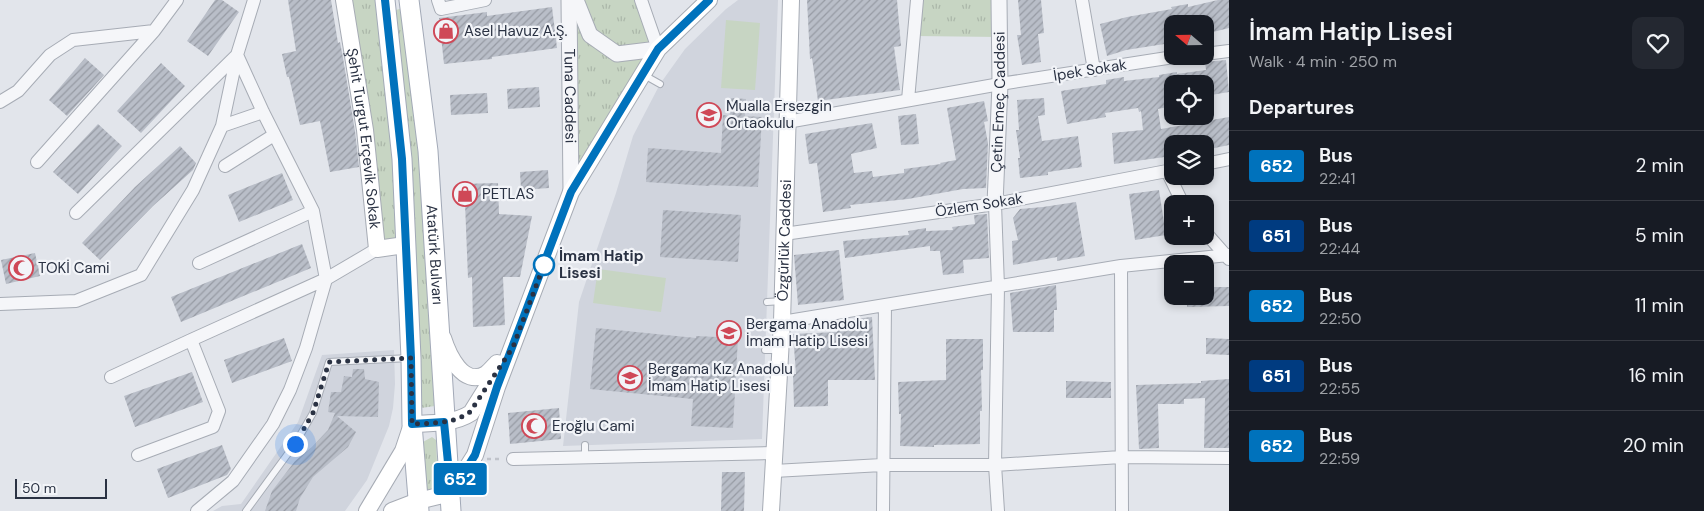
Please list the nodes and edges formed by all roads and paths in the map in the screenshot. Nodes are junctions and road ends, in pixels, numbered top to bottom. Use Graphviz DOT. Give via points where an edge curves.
graph roads {
  1 [pos="177,0"];
  2 [pos="254,0"];
  3 [pos="344,0"];
  4 [pos="385,0"];
  5 [pos="409,0"];
  6 [pos="438,0"];
  7 [pos="485,0"];
  8 [pos="569,0"];
  9 [pos="576,0"];
  10 [pos="641,0"];
  11 [pos="791,0"];
  12 [pos="917,0"];
  13 [pos="999,0"];
  14 [pos="1082,0"];
  15 [pos="704,2"];
  16 [pos="154,31"];
  17 [pos="658,49"];
  18 [pos="1229,51"];
  19 [pos="1214,53"];
  20 [pos="238,55"];
  21 [pos="1164,59"];
  22 [pos="1094,70"];
  23 [pos="643,74"];
  24 [pos="660,84"];
  25 [pos="1000,84"];
  26 [pos="908,100"];
  27 [pos="0,102"];
  28 [pos="262,112"];
  29 [pos="787,122"];
  30 [pos="222,126"];
  31 [pos="274,135"];
  32 [pos="1229,159"];
  33 [pos="37,162"];
  34 [pos="1214,162"];
  35 [pos="225,166"];
  36 [pos="1164,172"];
  37 [pos="571,192"];
  38 [pos="996,204"];
  39 [pos="313,211"];
  40 [pos="76,213"];
  41 [pos="784,234"];
  42 [pos="1214,241"];
  43 [pos="405,245"];
  44 [pos="377,249"];
  45 [pos="1228,256"];
  46 [pos="199,263"];
  47 [pos="1121,266"];
  48 [pos="326,279"];
  49 [pos="998,288"];
  50 [pos="0,304"];
  51 [pos="885,305"];
  52 [pos="782,322"];
  53 [pos="438,323"];
  54 [pos="191,340"];
  55 [pos="513,347"];
  56 [pos="411,358"];
  57 [pos="111,377"];
  58 [pos="444,422"];
  59 [pos="412,424"];
  60 [pos="775,453"];
  61 [pos="138,455"];
  62 [pos="1121,457"];
  63 [pos="483,458"];
  64 [pos="1229,458"];
  65 [pos="513,459"];
  66 [pos="882,465"];
  67 [pos="995,465"];
  68 [pos="774,471"];
  69 [pos="451,502"];
  70 [pos="418,506"];
  71 [pos="197,511"];
  72 [pos="246,511"];
  73 [pos="367,511"];
  74 [pos="392,511"];
  75 [pos="771,511"];
  76 [pos="883,511"];
  77 [pos="998,511"];
  78 [pos="1122,511"];
  1 -- 16 [label="street"];
  2 -- 20 [label="street"];
  3 -- 44 [label="main road, Şehit Turgut Erçevik Sokak" via="365,130"];
  4 -- 43 [label="main road, Atatürk Bulvarı" via="402,159"];
  5 -- 53 [label="main road, Atatürk Bulvarı" via="428,151"];
  6 -- 7 [label="street" via="441,9"];
  8 -- 37 [label="street, Tuna Caddesi"];
  9 -- 17 [label="street" via="590,35 617,54"];
  10 -- 17 [label="street"];
  11 -- 29 [label="main road, Özgürlük Caddesi"];
  12 -- 26 [label="street"];
  13 -- 25 [label="street, Çetin Emeç Caddesi"];
  14 -- 22 [label="street"];
  15 -- 17 [label="main road, Tuna Caddesi"];
  16 -- 27 [label="street" via="73,40 50,55 18,91"];
  16 -- 33 [label="street"];
  17 -- 23 [label="main road, Tuna Caddesi"];
  18 -- 19 [label="street"];
  20 -- 28 [label="street"];
  20 -- 30 [label="street"];
  20 -- 40 [label="street"];
  21 -- 22 [label="street, İpek Sokak"];
  22 -- 25 [label="street, İpek Sokak"];
  23 -- 24 [label="lane"];
  23 -- 37 [label="main road, Tuna Caddesi"];
  25 -- 26 [label="street, İpek Sokak"];
  25 -- 38 [label="street, Çetin Emeç Caddesi"];
  26 -- 29 [label="street, İpek Sokak"];
  28 -- 30 [label="street"];
  28 -- 31 [label="street"];
  29 -- 41 [label="main road, Özgürlük Caddesi"];
  30 -- 50 [label="street" via="193,190 141,275 76,301"];
  31 -- 35 [label="street"];
  31 -- 39 [label="street"];
  32 -- 34 [label="street"];
  36 -- 38 [label="street, Özlem Sokak"];
  37 -- 55 [label="main road, Tuna Caddesi"];
  38 -- 41 [label="street, Özlem Sokak"];
  38 -- 49 [label="street"];
  39 -- 46 [label="street"];
  39 -- 48 [label="street"];
  41 -- 52 [label="main road, Özgürlük Caddesi" via="775,302"];
  42 -- 45 [label="street"];
  43 -- 44 [label="main road, Şehit Turgut Erçevik Sokak"];
  43 -- 56 [label="main road, Atatürk Bulvarı"];
  44 -- 48 [label="street"];
  45 -- 47 [label="street"];
  47 -- 49 [label="street"];
  47 -- 62 [label="street"];
  48 -- 54 [label="street"];
  48 -- 71 [label="street" via="306,348 273,424 234,481"];
  49 -- 51 [label="street"];
  49 -- 67 [label="street"];
  51 -- 52 [label="street"];
  51 -- 66 [label="street"];
  52 -- 60 [label="main road, Özgürlük Caddesi" via="773,350"];
  53 -- 55 [label="main road" via="448,354 466,374 485,375"];
  53 -- 58 [label="main road, Atatürk Bulvarı"];
  54 -- 57 [label="street"];
  54 -- 61 [label="street" via="219,411 213,427"];
  55 -- 58 [label="main road, Tuna Caddesi" via="470,412"];
  55 -- 69 [label="main road, Tuna Caddesi" via="475,455"];
  56 -- 59 [label="main road, Atatürk Bulvarı"];
  56 -- 72 [label="lane" via="329,362 313,413 295,444"];
  58 -- 59 [label="main road, Tuna Caddesi"];
  58 -- 69 [label="main road, Atatürk Bulvarı"];
  59 -- 70 [label="main road, Atatürk Bulvarı"];
  59 -- 73 [label="main road" via="402,451"];
  60 -- 65 [label="street" via="585,451"];
  60 -- 68 [label="main road, Özgürlük Caddesi"];
  62 -- 64 [label="street"];
  62 -- 67 [label="street"];
  62 -- 78 [label="street"];
  63 -- 65 [label="path"];
  66 -- 67 [label="street"];
  66 -- 68 [label="street"];
  66 -- 76 [label="street"];
  67 -- 77 [label="street"];
  68 -- 75 [label="main road, Özgürlük Caddesi"];
  69 -- 70 [label="main road"];
  70 -- 74 [label="main road"];
}
